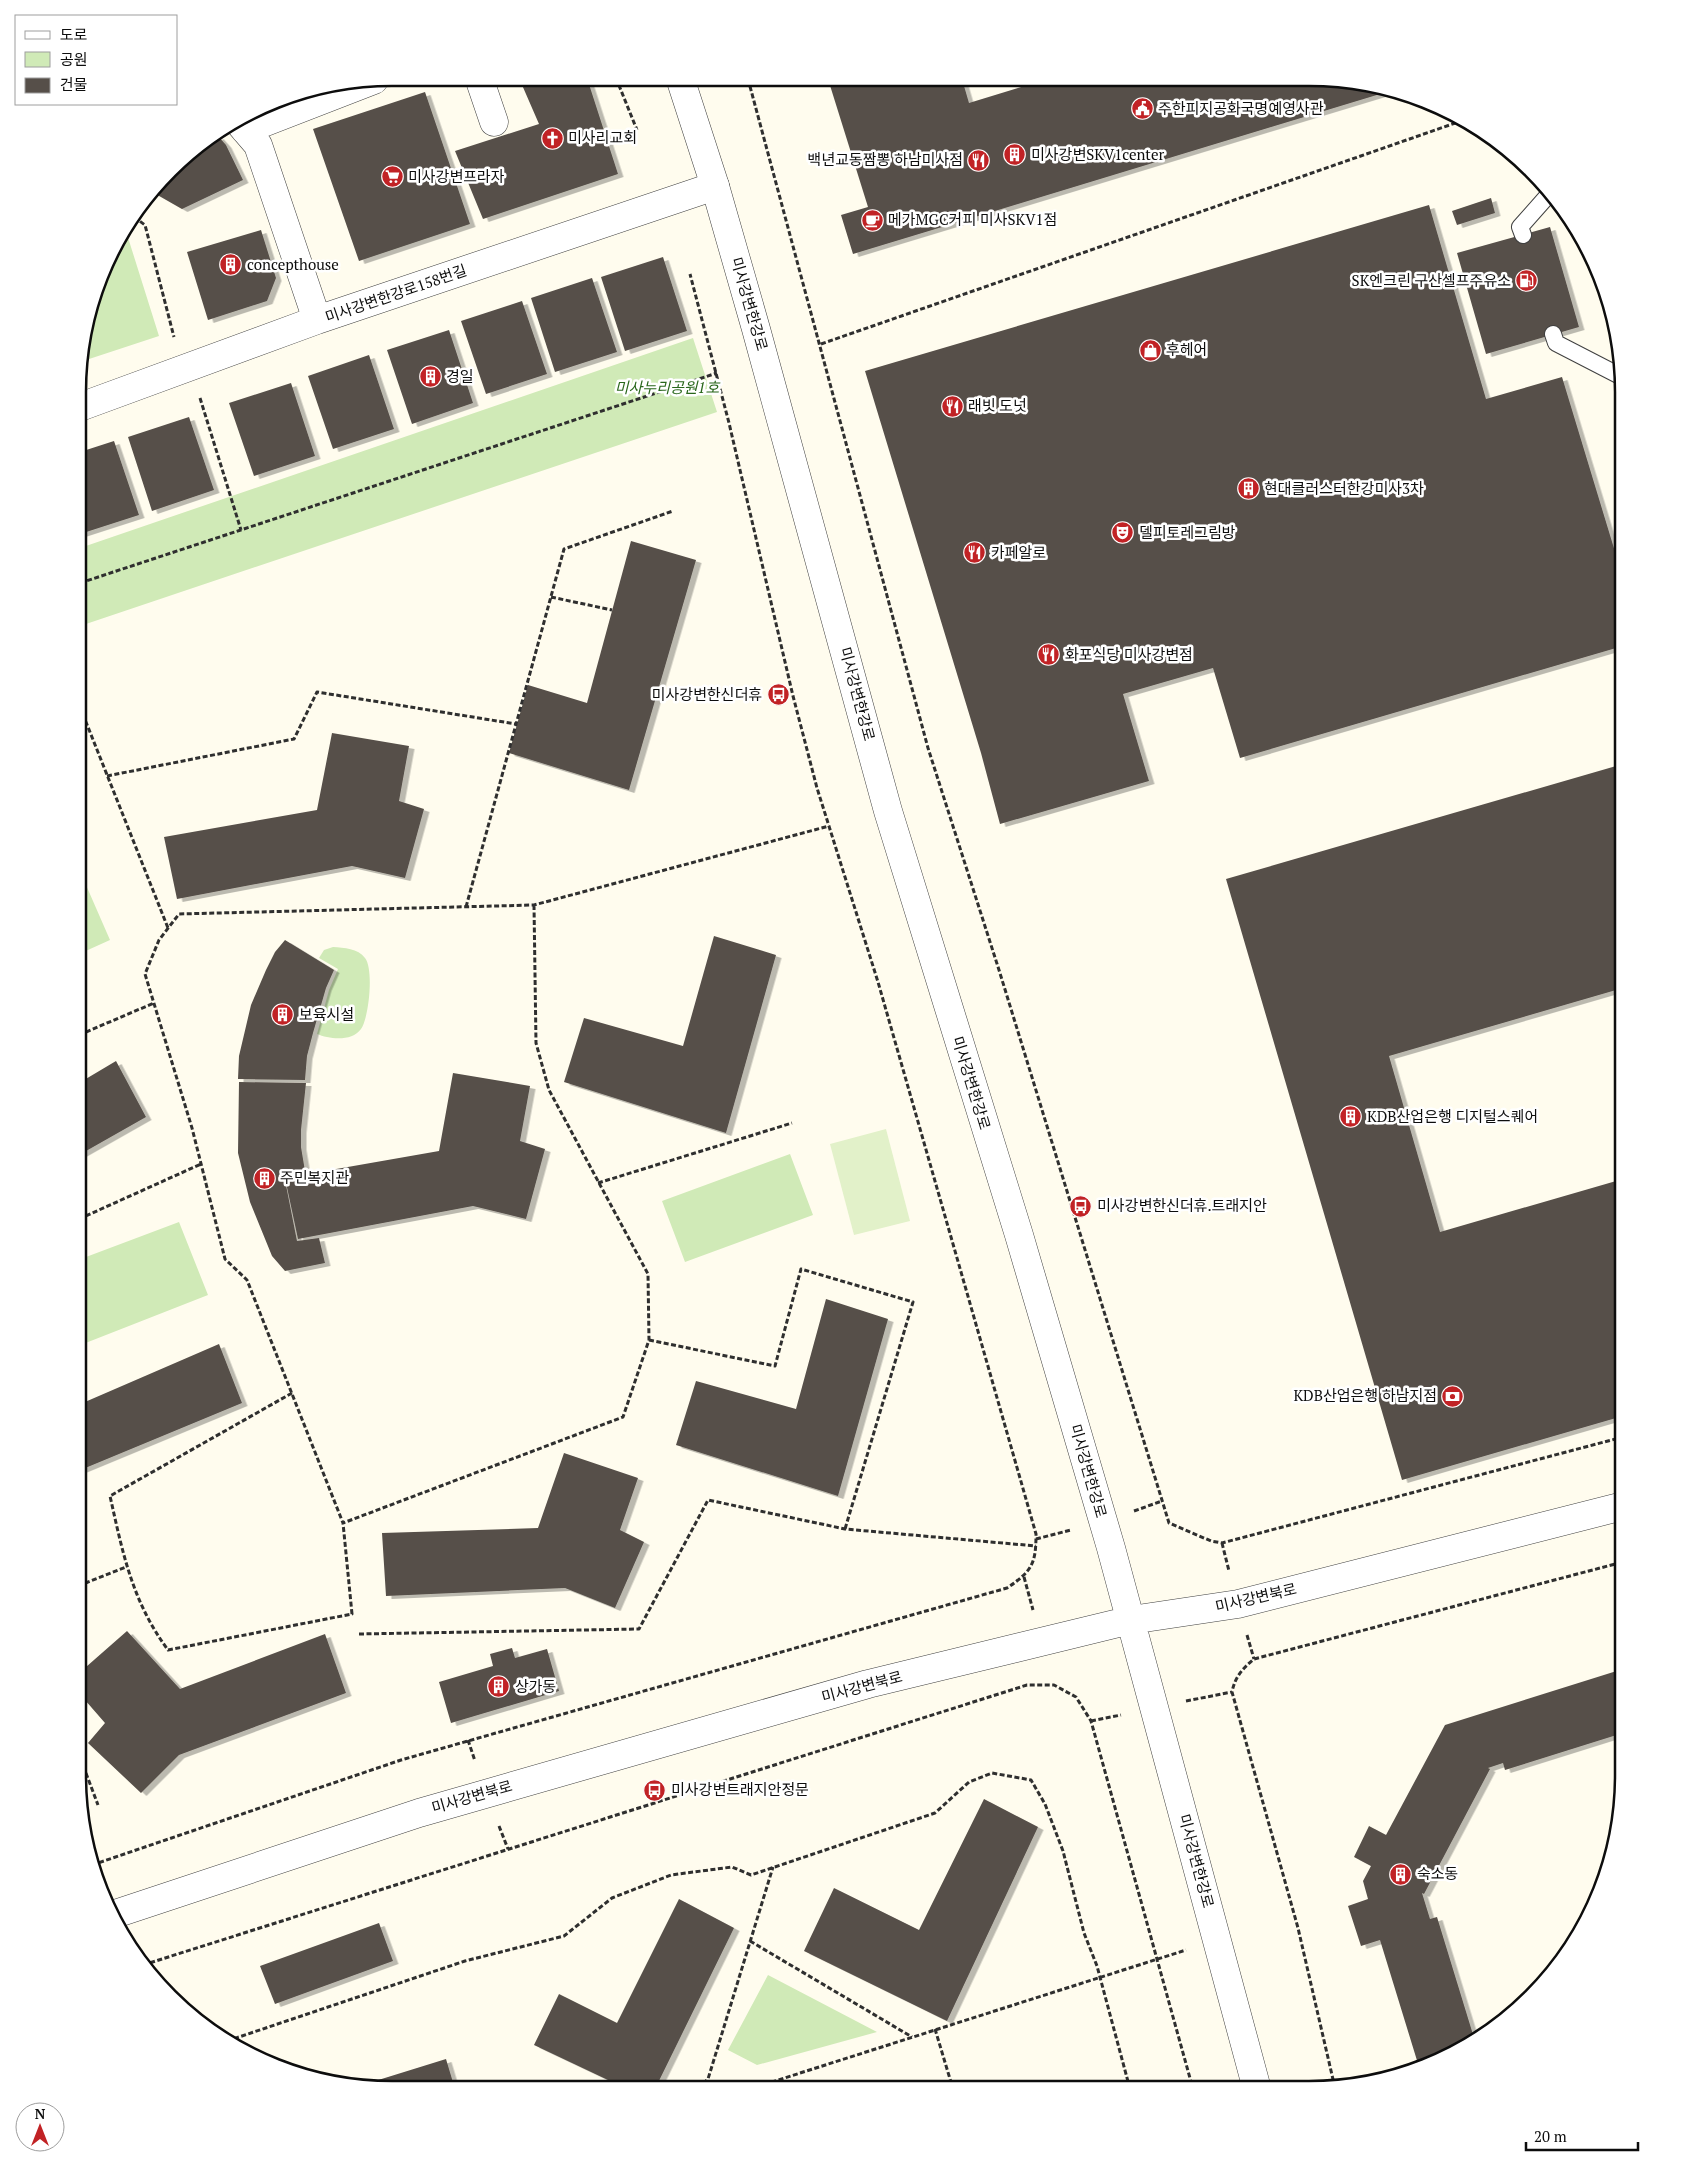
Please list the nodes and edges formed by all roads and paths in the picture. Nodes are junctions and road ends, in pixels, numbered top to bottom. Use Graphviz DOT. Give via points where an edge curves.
graph roads {
  1 [pos="482,86"];
  2 [pos="619,86"];
  3 [pos="683,86"];
  4 [pos="750,86"];
  5 [pos="346,90"];
  6 [pos="494,122"];
  7 [pos="1455,123"];
  8 [pos="242,127"];
  9 [pos="637,130"];
  10 [pos="715,186"];
  11 [pos="1546,198"];
  12 [pos="139,221"];
  13 [pos="1523,235"];
  14 [pos="690,274"];
  15 [pos="317,320"];
  16 [pos="1554,334"];
  17 [pos="821,344"];
  18 [pos="177,346"];
  19 [pos="717,373"];
  20 [pos="1614,373"];
  21 [pos="200,398"];
  22 [pos="86,405"];
  23 [pos="673,511"];
  24 [pos="241,530"];
  25 [pos="86,581"];
  26 [pos="551,597"];
  27 [pos="612,610"];
  28 [pos="516,724"];
  29 [pos="86,727"];
  30 [pos="107,776"];
  31 [pos="829,826"];
  32 [pos="534,906"];
  33 [pos="466,907"];
  34 [pos="168,928"];
  35 [pos="154,1003"];
  36 [pos="86,1033"];
  37 [pos="792,1123"];
  38 [pos="201,1164"];
  39 [pos="598,1182"];
  40 [pos="86,1216"];
  41 [pos="649,1340"];
  42 [pos="292,1393"];
  43 [pos="1615,1439"];
  44 [pos="1615,1508"];
  45 [pos="343,1523"];
  46 [pos="845,1530"];
  47 [pos="1036,1546"];
  48 [pos="1615,1564"];
  49 [pos="126,1567"];
  50 [pos="86,1583"];
  51 [pos="1131,1620"];
  52 [pos="358,1634"];
  53 [pos="86,1773"];
  54 [pos="98,1805"];
  55 [pos="99,1863"];
  56 [pos="773,1867"];
  57 [pos="119,1913"];
  58 [pos="750,1941"];
  59 [pos="1218,1941"];
  60 [pos="1157,1959"];
  61 [pos="150,1963"];
  62 [pos="1100,1976"];
  63 [pos="935,2029"];
  64 [pos="912,2037"];
  65 [pos="236,2038"];
  66 [pos="1333,2080"];
  67 [pos="706,2081"];
  68 [pos="775,2081"];
  69 [pos="951,2081"];
  70 [pos="1128,2081"];
  71 [pos="1191,2081"];
  72 [pos="1255,2081"];
  1 -- 6 [label="street"];
  2 -- 9 [label="path"];
  3 -- 10 [label="street, 미사강변한강로"];
  4 -- 17 [label="path"];
  5 -- 8 [label="street"];
  7 -- 17 [label="path"];
  8 -- 15 [label="street" via="258,145"];
  10 -- 15 [label="street, 미사강변한강로158번길"];
  10 -- 51 [label="street, 미사강변한강로" via="888,811 1019,1235"];
  11 -- 13 [label="lane" via="1520,226"];
  12 -- 18 [label="path" via="145,225"];
  14 -- 19 [label="path"];
  15 -- 22 [label="street, 미사강변한강로158번길"];
  16 -- 20 [label="lane" via="1556,343"];
  17 -- 43 [label="path" via="928,748 1169,1523 1211,1541 1222,1542"];
  19 -- 24 [label="path"];
  19 -- 31 [label="path" via="793,696"];
  21 -- 24 [label="path"];
  23 -- 26 [label="path" via="564,548"];
  24 -- 25 [label="path"];
  26 -- 27 [label="path"];
  26 -- 28 [label="path"];
  28 -- 30 [label="path" via="317,692 294,740"];
  28 -- 33 [label="path"];
  29 -- 30 [label="path"];
  30 -- 34 [label="path"];
  31 -- 32 [label="path"];
  31 -- 47 [label="path" via="1000,1403 1036,1534"];
  32 -- 33 [label="path"];
  32 -- 39 [label="path" via="536,1043 549,1090"];
  33 -- 34 [label="path" via="179,914"];
  34 -- 35 [label="path" via="159,940 146,974"];
  35 -- 36 [label="path"];
  35 -- 38 [label="path"];
  37 -- 39 [label="path"];
  38 -- 40 [label="path"];
  38 -- 42 [label="path" via="226,1259 247,1280"];
  39 -- 41 [label="path" via="648,1274"];
  41 -- 45 [label="path" via="623,1417"];
  41 -- 46 [label="path" via="775,1366 801,1269 913,1302"];
  42 -- 45 [label="path"];
  42 -- 49 [label="path" via="110,1496"];
  44 -- 51 [label="street, 미사강변북로" via="1238,1604"];
  45 -- 49 [label="path" via="352,1614 168,1650 152,1627"];
  46 -- 47 [label="path"];
  46 -- 52 [label="path" via="708,1500 639,1629"];
  47 -- 55 [label="path" via="1032,1566 1024,1577 1007,1588 401,1760"];
  48 -- 66 [label="path" via="1254,1659 1234,1682 1232,1692 1298,1928"];
  49 -- 50 [label="path"];
  51 -- 57 [label="street, 미사강변북로" via="868,1684 486,1793"];
  51 -- 59 [label="street, 미사강변한강로"];
  53 -- 54 [label="path"];
  56 -- 58 [label="path"];
  56 -- 62 [label="path" via="935,1813 969,1782 992,1773 1030,1780 1045,1804 1063,1851 1084,1932"];
  56 -- 65 [label="path" via="751,1874 732,1867 672,1874 612,1898 564,1936 465,1961"];
  58 -- 64 [label="path"];
  58 -- 67 [label="path"];
  59 -- 60 [label="path"];
  59 -- 72 [label="street, 미사강변한강로"];
  60 -- 61 [label="path" via="1091,1721 1076,1697 1054,1685 1026,1685"];
  60 -- 62 [label="path"];
  60 -- 71 [label="path"];
  62 -- 63 [label="path"];
  62 -- 70 [label="path"];
  63 -- 64 [label="path"];
  63 -- 69 [label="path"];
  64 -- 68 [label="path"];
}
